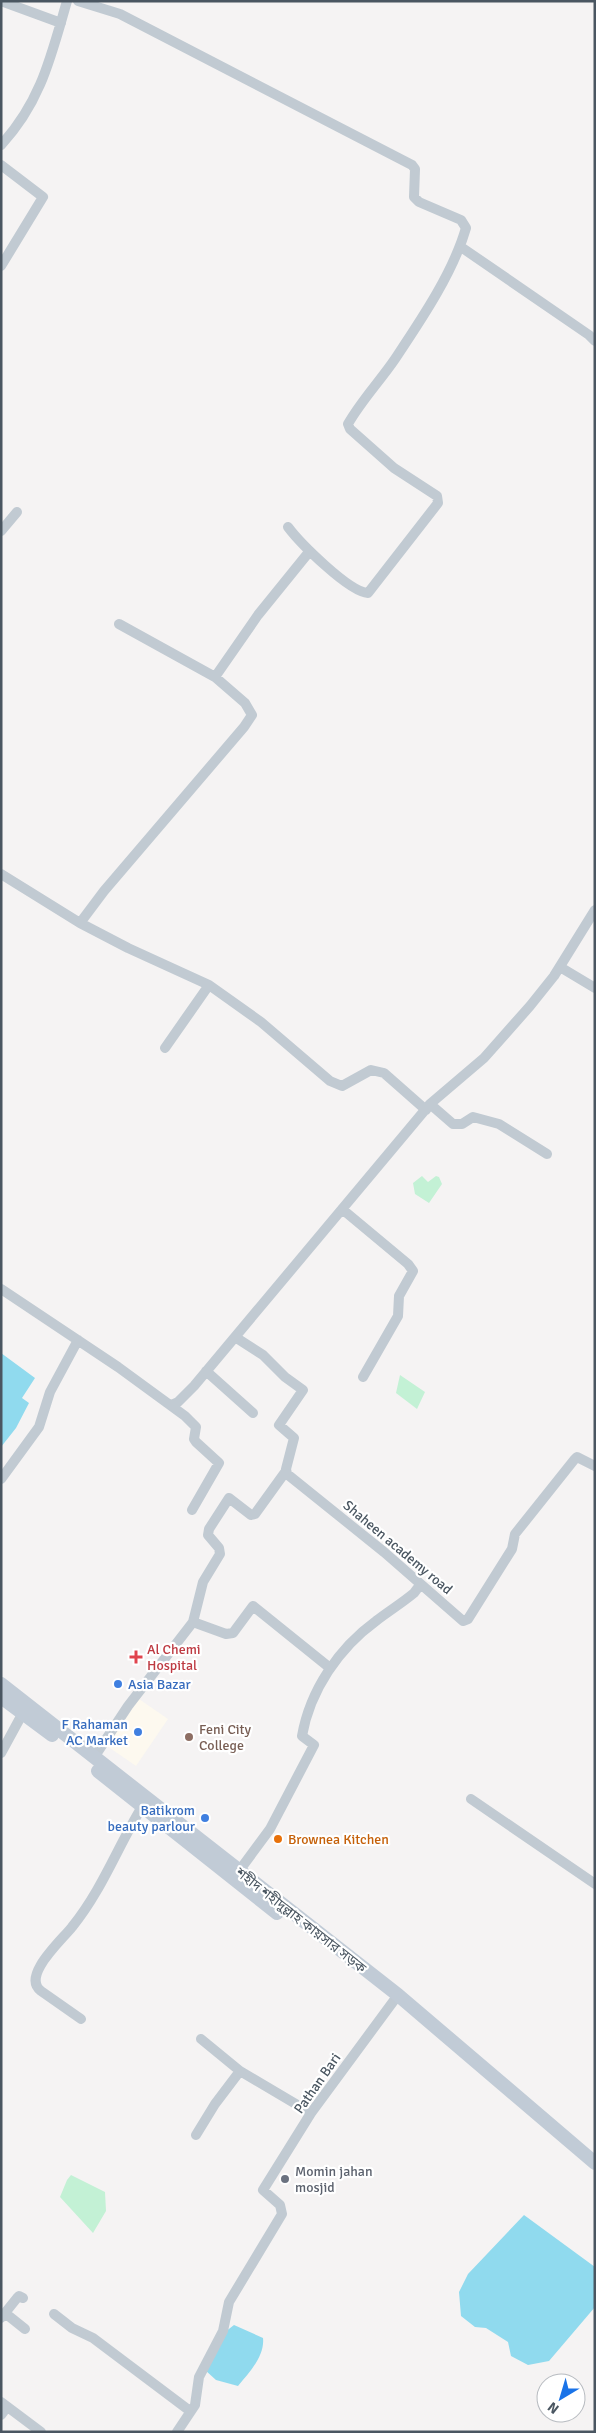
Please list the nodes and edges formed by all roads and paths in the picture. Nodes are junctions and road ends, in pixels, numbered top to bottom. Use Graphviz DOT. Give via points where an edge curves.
graph roads {
  1 [pos="1,1"];
  2 [pos="67,1"];
  3 [pos="78,1"];
  4 [pos="61,23"];
  5 [pos="1,145"];
  6 [pos="1,165"];
  7 [pos="461,247"];
  8 [pos="1,266"];
  9 [pos="595,341"];
  10 [pos="17,512"];
  11 [pos="288,527"];
  12 [pos="1,532"];
  13 [pos="309,552"];
  14 [pos="118,624"];
  15 [pos="215,677"];
  16 [pos="1,874"];
  17 [pos="595,910"];
  18 [pos="80,923"];
  19 [pos="560,967"];
  20 [pos="209,985"];
  21 [pos="595,988"];
  22 [pos="165,1048"];
  23 [pos="428,1107"];
  24 [pos="547,1154"];
  25 [pos="342,1209"];
  26 [pos="1,1289"];
  27 [pos="235,1337"];
  28 [pos="78,1340"];
  29 [pos="206,1371"];
  30 [pos="363,1377"];
  31 [pos="171,1405"];
  32 [pos="253,1413"];
  33 [pos="595,1466"];
  34 [pos="286,1471"];
  35 [pos="1,1479"];
  36 [pos="192,1510"];
  37 [pos="420,1585"];
  38 [pos="193,1622"];
  39 [pos="330,1668"];
  40 [pos="1,1684"];
  41 [pos="1,1696"];
  42 [pos="26,1708"];
  43 [pos="1,1753"];
  44 [pos="94,1756"];
  45 [pos="471,1799"];
  46 [pos="144,1804"];
  47 [pos="239,1870"];
  48 [pos="595,1884"];
  49 [pos="396,1998"];
  50 [pos="81,2019"];
  51 [pos="201,2039"];
  52 [pos="240,2071"];
  53 [pos="311,2113"];
  54 [pos="196,2135"];
  55 [pos="595,2163"];
  56 [pos="595,2174"];
  57 [pos="23,2298"];
  58 [pos="54,2314"];
  59 [pos="3,2316"];
  60 [pos="25,2329"];
  61 [pos="3,2408"];
  62 [pos="190,2411"];
  63 [pos="41,2432"];
  64 [pos="178,2432"];
  1 -- 4 [label="street"];
  2 -- 4 [label="street"];
  3 -- 7 [label="street" via="120,14 412,165 415,169 414,197 464,224 466,228"];
  4 -- 5 [label="street" via="46,74 17,128"];
  6 -- 8 [label="street" via="43,198"];
  7 -- 9 [label="street"];
  7 -- 13 [label="street" via="395,359 348,424 394,468 437,496 438,503 368,594"];
  10 -- 12 [label="street"];
  11 -- 13 [label="street"];
  13 -- 15 [label="street" via="258,615"];
  14 -- 15 [label="street"];
  15 -- 18 [label="street" via="245,703 252,714 251,719"];
  16 -- 18 [label="street"];
  17 -- 19 [label="street"];
  18 -- 20 [label="street"];
  19 -- 21 [label="street"];
  19 -- 23 [label="street" via="484,1058"];
  20 -- 22 [label="street"];
  20 -- 23 [label="street" via="261,1022 330,1081 342,1086 370,1070 384,1073"];
  23 -- 24 [label="street" via="454,1124 480,1117 499,1124"];
  23 -- 25 [label="street"];
  25 -- 27 [label="street"];
  25 -- 30 [label="street" via="413,1270 399,1296 398,1316"];
  26 -- 28 [label="street"];
  27 -- 29 [label="street"];
  27 -- 34 [label="street" via="263,1355 303,1390 278,1425 292,1435 294,1441"];
  28 -- 31 [label="street"];
  28 -- 35 [label="street" via="50,1392 39,1427"];
  29 -- 31 [label="street" via="178,1402"];
  29 -- 32 [label="street"];
  31 -- 36 [label="street" via="196,1427 194,1439 219,1462"];
  33 -- 37 [label="street, Shaheen academy road" via="578,1457 574,1460 515,1534 512,1549 468,1619 463,1621"];
  34 -- 37 [label="street, Shaheen academy road"];
  34 -- 38 [label="street" via="255,1514 251,1515 230,1498 210,1529 208,1535 220,1554 203,1582"];
  37 -- 39 [label="street" via="359,1636"];
  38 -- 39 [label="street" via="226,1634 233,1633 253,1606"];
  38 -- 44 [label="street"];
  39 -- 47 [label="street" via="304,1723 302,1736 314,1745 270,1829"];
  40 -- 42 [label="main road, শহীদ শহীদুল্লাহ কায়সার সড়ক"];
  41 -- 42 [label="main road, শহীদ শহীদুল্লাহ কায়সার সড়ক"];
  42 -- 43 [label="street"];
  42 -- 44 [label="main road, শহীদ শহীদুল্লাহ কায়সার সড়ক"];
  42 -- 46 [label="main road, শহীদ শহীদুল্লাহ কায়সার সড়ক"];
  44 -- 46 [label="main road, শহীদ শহীদুল্লাহ কায়সার সড়ক"];
  45 -- 48 [label="street"];
  46 -- 47 [label="main road, শহীদ শহীদুল্লাহ কায়সার সড়ক"];
  46 -- 49 [label="main road, শহীদ শহীদুল্লাহ কায়সার সড়ক"];
  46 -- 50 [label="street" via="80,1917 47,1955 34,1982 35,1987"];
  47 -- 49 [label="main road, শহীদ শহীদুল্লাহ কায়সার সড়ক"];
  49 -- 53 [label="street, Pathan Bari"];
  49 -- 55 [label="main road, শহীদ শহীদুল্লাহ কায়সার সড়ক"];
  49 -- 56 [label="main road, শহীদ শহীদুল্লাহ কায়সার সড়ক"];
  51 -- 52 [label="street"];
  52 -- 53 [label="street"];
  52 -- 54 [label="street"];
  53 -- 62 [label="street, Pathan Bari" via="263,2190 280,2205 282,2214 229,2302 223,2331 199,2378 198,2394"];
  57 -- 59 [label="street" via="19,2296"];
  58 -- 62 [label="street" via="93,2338"];
  59 -- 60 [label="street"];
  61 -- 63 [label="street"];
  62 -- 64 [label="street"];
}
